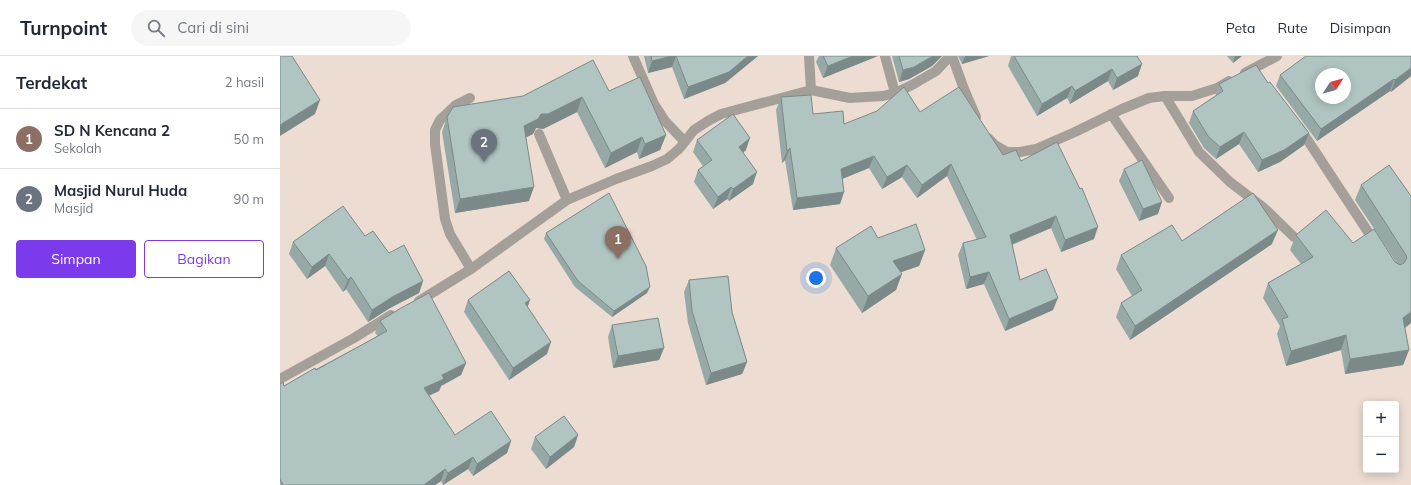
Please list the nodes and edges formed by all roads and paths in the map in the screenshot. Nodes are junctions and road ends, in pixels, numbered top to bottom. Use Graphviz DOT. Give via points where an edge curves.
graph roads {
  1 [pos="633,56"];
  2 [pos="809,56"];
  3 [pos="885,56"];
  4 [pos="951,56"];
  5 [pos="1277,56"];
  6 [pos="811,90"];
  7 [pos="895,93"];
  8 [pos="1165,96"];
  9 [pos="470,98"];
  10 [pos="1111,114"];
  11 [pos="1295,121"];
  12 [pos="539,134"];
  13 [pos="684,141"];
  14 [pos="1169,198"];
  15 [pos="567,200"];
  16 [pos="1294,237"];
  17 [pos="1382,253"];
  18 [pos="471,269"];
  19 [pos="412,304"];
  20 [pos="399,311"];
  21 [pos="280,379"];
  1 -- 13 [label="street" via="654,104"];
  2 -- 6 [label="street"];
  3 -- 7 [label="street"];
  4 -- 7 [label="street" via="936,72"];
  4 -- 10 [label="street" via="983,133 1007,152 1036,149"];
  5 -- 8 [label="street" via="1257,71 1217,88 1192,96"];
  6 -- 7 [label="street" via="850,98"];
  6 -- 13 [label="street" via="721,114 694,130"];
  8 -- 10 [label="street" via="1149,98"];
  8 -- 16 [label="street" via="1199,152"];
  9 -- 18 [label="street" via="456,104 440,120 435,130 435,144 445,219 450,234"];
  10 -- 14 [label="street"];
  11 -- 17 [label="street"];
  12 -- 15 [label="street"];
  13 -- 15 [label="street" via="668,159"];
  15 -- 18 [label="street"];
  18 -- 19 [label="street"];
  20 -- 21 [label="street"];
}
